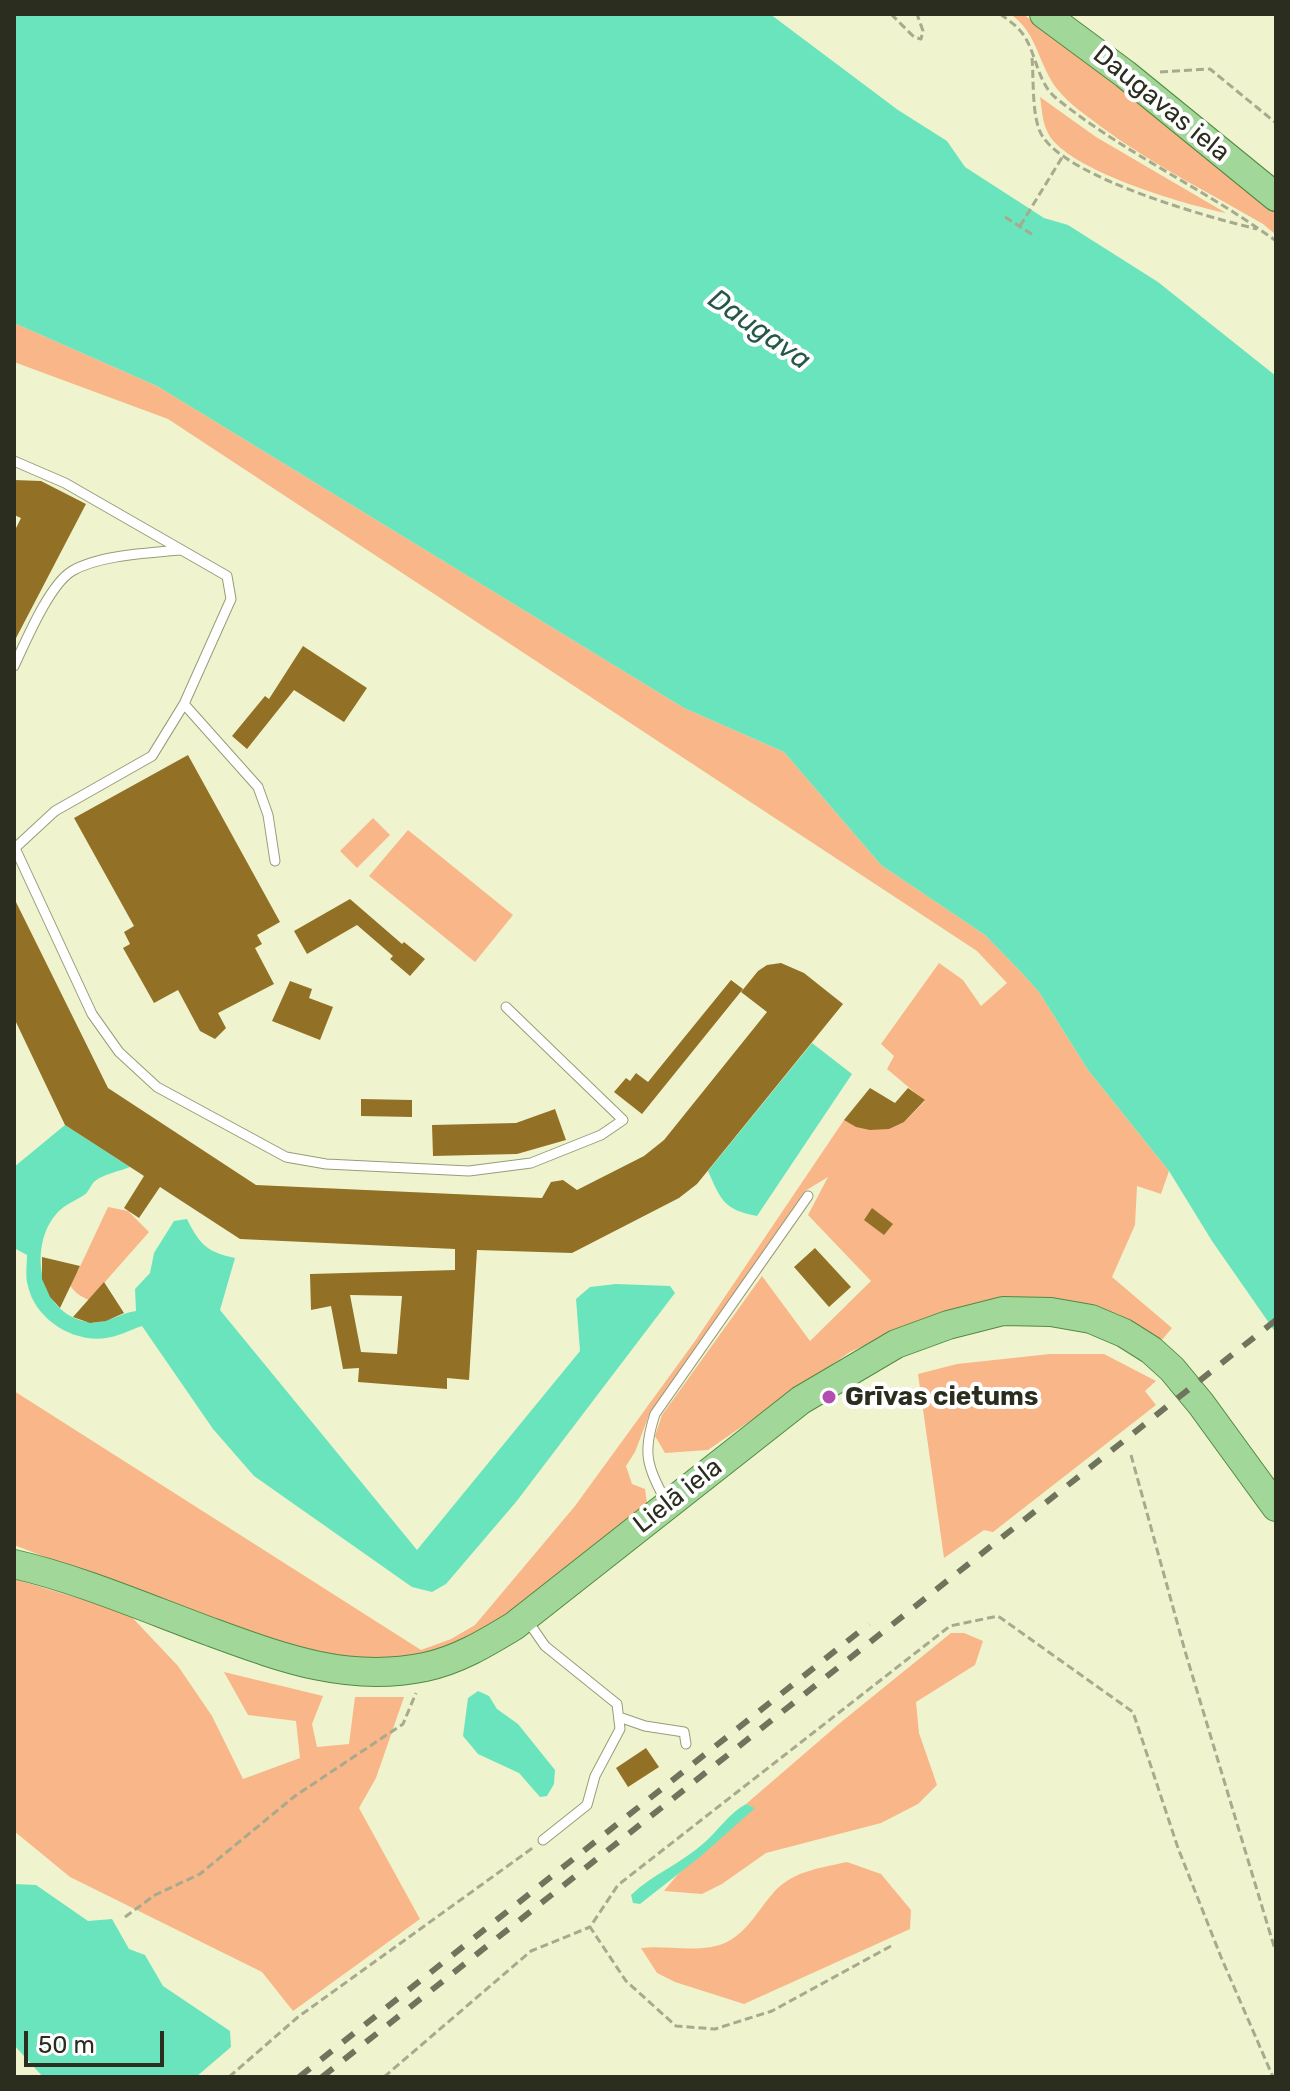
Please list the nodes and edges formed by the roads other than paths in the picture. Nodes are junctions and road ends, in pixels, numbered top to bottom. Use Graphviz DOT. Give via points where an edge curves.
graph roads {
  1 [pos="1044,14"];
  2 [pos="1276,197"];
  3 [pos="14,461"];
  4 [pos="180,550"];
  5 [pos="14,666"];
  6 [pos="184,704"];
  7 [pos="14,847"];
  8 [pos="275,861"];
  9 [pos="506,1007"];
  10 [pos="808,1196"];
  11 [pos="667,1505"];
  12 [pos="1276,1507"];
  13 [pos="14,1564"];
  14 [pos="525,1617"];
  15 [pos="619,1717"];
  16 [pos="686,1744"];
  17 [pos="543,1840"];
  1 -- 2 [label="main road, Daugavas iela"];
  3 -- 4 [label="lane" via="65,483"];
  4 -- 5 [label="lane" via="113,557 70,572 44,604"];
  4 -- 6 [label="lane" via="227,576 231,599"];
  6 -- 7 [label="lane" via="152,756 55,811"];
  6 -- 8 [label="lane" via="258,787"];
  7 -- 9 [label="lane" via="92,1014 119,1052 157,1087 286,1157 469,1171 531,1163 601,1135 623,1120"];
  10 -- 11 [label="lane" via="655,1414 645,1443 651,1473"];
  11 -- 12 [label="main road, Lielā iela" via="801,1400 896,1344 1003,1311 1091,1319 1151,1350 1201,1404"];
  11 -- 14 [label="main road, Lielā iela"];
  13 -- 14 [label="main road, Lielā iela" via="315,1667 369,1673 426,1667 470,1652"];
  14 -- 15 [label="lane" via="545,1646 617,1704"];
  15 -- 16 [label="lane" via="684,1732"];
  15 -- 17 [label="lane" via="620,1729 595,1776 587,1805"];
}
